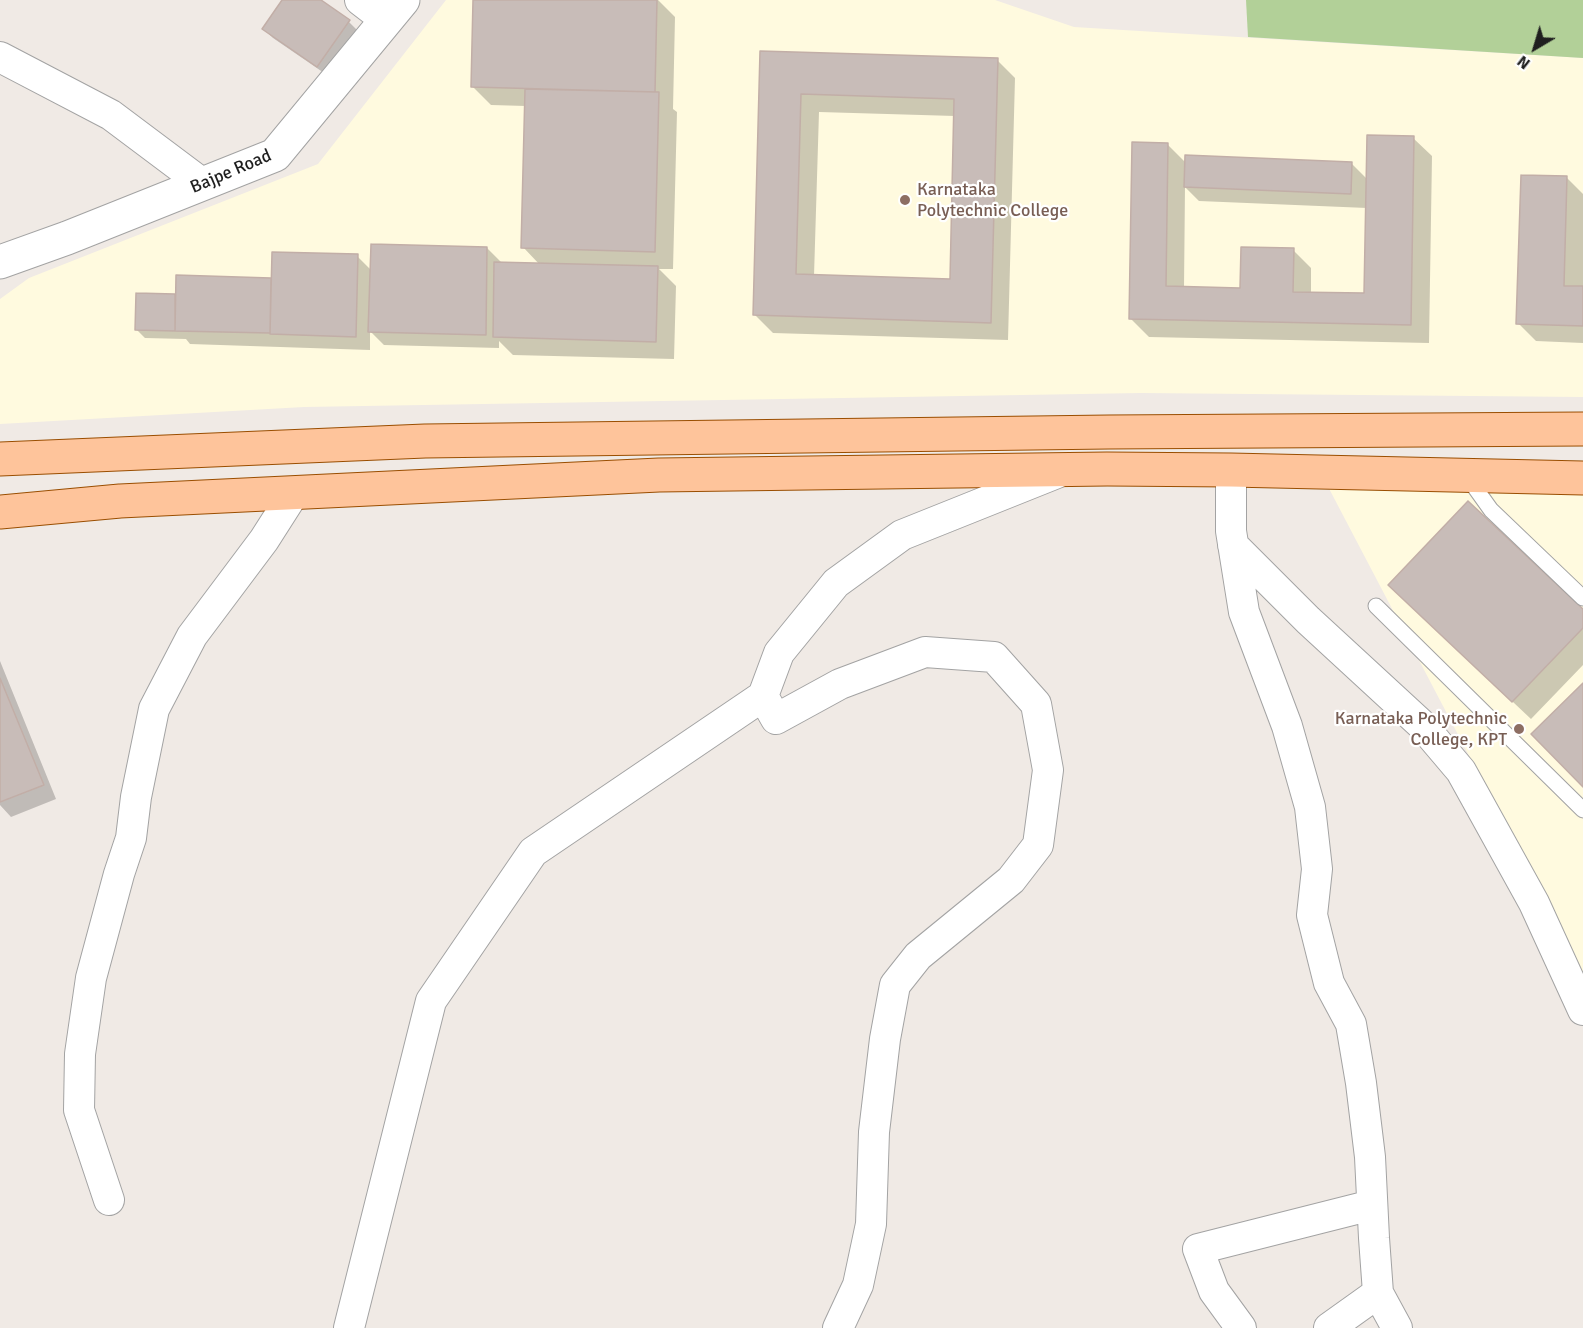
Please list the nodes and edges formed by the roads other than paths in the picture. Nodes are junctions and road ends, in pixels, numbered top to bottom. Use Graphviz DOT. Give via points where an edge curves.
graph roads {
  1 [pos="360,0"];
  2 [pos="394,10"];
  3 [pos="0,57"];
  4 [pos="203,184"];
  5 [pos="0,262"];
  6 [pos="1583,429"];
  7 [pos="1109,432"];
  8 [pos="0,459"];
  9 [pos="1068,469"];
  10 [pos="1107,469"];
  11 [pos="1231,470"];
  12 [pos="1467,475"];
  13 [pos="1583,478"];
  14 [pos="294,493"];
  15 [pos="0,512"];
  16 [pos="1233,545"];
  17 [pos="1583,598"];
  18 [pos="1376,606"];
  19 [pos="762,696"];
  20 [pos="1583,810"];
  21 [pos="1583,1010"];
  22 [pos="109,1200"];
  23 [pos="1372,1205"];
  24 [pos="1378,1293"];
  25 [pos="349,1328"];
  26 [pos="838,1328"];
  27 [pos="1241,1328"];
  28 [pos="1329,1328"];
  29 [pos="1396,1328"];
  1 -- 2 [label="street"];
  2 -- 4 [label="street, Bajpe Road" via="275,155"];
  3 -- 4 [label="street" via="111,115"];
  4 -- 5 [label="street, Bajpe Road"];
  6 -- 7 [label="main road"];
  7 -- 8 [label="main road" via="425,441"];
  7 -- 10 [label="main road"];
  9 -- 10 [label="main road"];
  9 -- 14 [label="main road" via="658,475"];
  9 -- 19 [label="street" via="902,535 836,583 779,653"];
  10 -- 11 [label="main road"];
  11 -- 12 [label="main road"];
  11 -- 16 [label="street"];
  12 -- 13 [label="main road"];
  12 -- 17 [label="lane" via="1491,510"];
  14 -- 15 [label="main road" via="120,501"];
  14 -- 22 [label="street" via="192,636 154,710 131,838 91,978 80,1054 79,1110"];
  16 -- 21 [label="street" via="1422,725 1461,771 1534,903"];
  16 -- 23 [label="street" via="1244,612 1287,726 1310,807 1317,869 1312,915 1329,983 1350,1024 1369,1147"];
  18 -- 20 [label="lane"];
  19 -- 25 [label="street" via="533,852 431,1001"];
  19 -- 26 [label="street" via="776,719 840,684 925,652 994,657 1036,704 1048,770 1038,845 1011,880 918,956 895,985 874,1132 871,1224 858,1285"];
  23 -- 24 [label="street"];
  23 -- 27 [label="street" via="1198,1249 1214,1291"];
  24 -- 28 [label="street"];
  24 -- 29 [label="street"];
}
